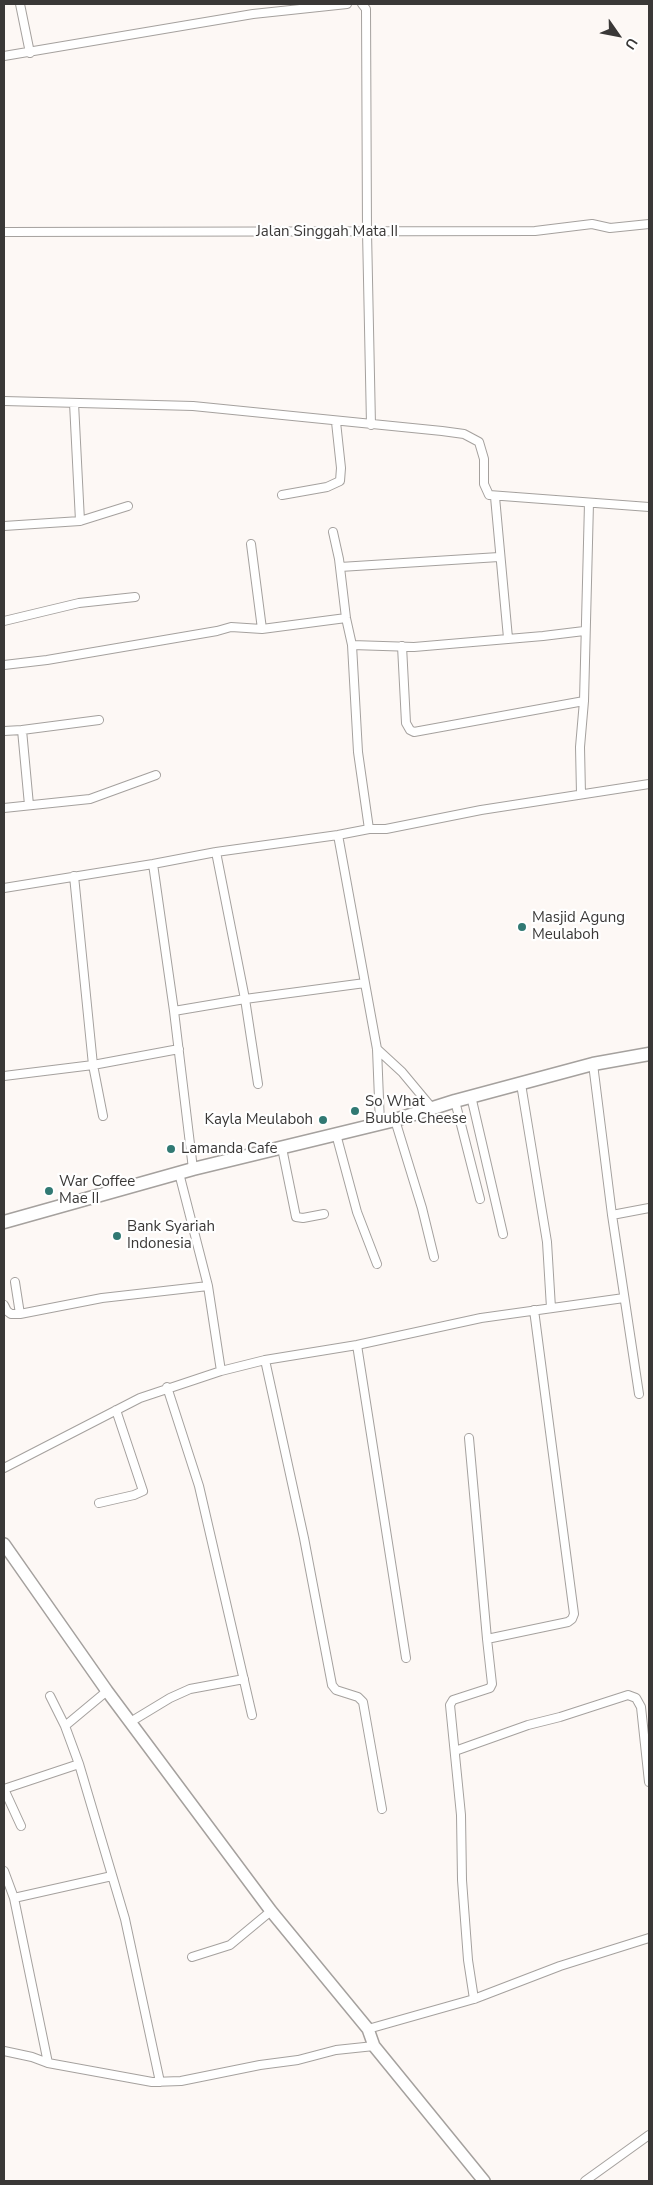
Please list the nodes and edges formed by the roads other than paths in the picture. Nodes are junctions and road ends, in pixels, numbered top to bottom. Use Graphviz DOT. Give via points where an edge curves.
graph roads {
  1 [pos="20,4"];
  2 [pos="346,4"];
  3 [pos="362,4"];
  4 [pos="30,53"];
  5 [pos="4,56"];
  6 [pos="649,224"];
  7 [pos="367,231"];
  8 [pos="4,232"];
  9 [pos="4,401"];
  10 [pos="74,403"];
  11 [pos="371,419"];
  12 [pos="336,422"];
  13 [pos="282,495"];
  14 [pos="495,497"];
  15 [pos="589,502"];
  16 [pos="128,506"];
  17 [pos="649,507"];
  18 [pos="80,521"];
  19 [pos="4,526"];
  20 [pos="333,532"];
  21 [pos="251,544"];
  22 [pos="499,557"];
  23 [pos="340,567"];
  24 [pos="135,596"];
  25 [pos="346,618"];
  26 [pos="4,621"];
  27 [pos="262,629"];
  28 [pos="584,631"];
  29 [pos="508,638"];
  30 [pos="352,645"];
  31 [pos="402,646"];
  32 [pos="4,665"];
  33 [pos="584,701"];
  34 [pos="99,720"];
  35 [pos="22,730"];
  36 [pos="4,731"];
  37 [pos="156,775"];
  38 [pos="649,784"];
  39 [pos="581,794"];
  40 [pos="29,805"];
  41 [pos="4,808"];
  42 [pos="369,829"];
  43 [pos="338,835"];
  44 [pos="216,852"];
  45 [pos="153,864"];
  46 [pos="74,876"];
  47 [pos="4,888"];
  48 [pos="365,983"];
  49 [pos="245,999"];
  50 [pos="174,1012"];
  51 [pos="179,1049"];
  52 [pos="377,1049"];
  53 [pos="649,1054"];
  54 [pos="593,1064"];
  55 [pos="92,1065"];
  56 [pos="4,1076"];
  57 [pos="258,1084"];
  58 [pos="520,1084"];
  59 [pos="471,1096"];
  60 [pos="455,1101"];
  61 [pos="432,1108"];
  62 [pos="103,1116"];
  63 [pos="395,1120"];
  64 [pos="380,1124"];
  65 [pos="336,1134"];
  66 [pos="282,1148"];
  67 [pos="193,1169"];
  68 [pos="179,1173"];
  69 [pos="480,1199"];
  70 [pos="649,1208"];
  71 [pos="324,1214"];
  72 [pos="612,1215"];
  73 [pos="4,1222"];
  74 [pos="503,1234"];
  75 [pos="434,1257"];
  76 [pos="377,1264"];
  77 [pos="15,1282"];
  78 [pos="208,1286"];
  79 [pos="624,1298"];
  80 [pos="4,1304"];
  81 [pos="551,1308"];
  82 [pos="534,1310"];
  83 [pos="20,1314"];
  84 [pos="357,1345"];
  85 [pos="265,1360"];
  86 [pos="221,1371"];
  87 [pos="168,1387"];
  88 [pos="639,1394"];
  89 [pos="116,1410"];
  90 [pos="469,1438"];
  91 [pos="4,1468"];
  92 [pos="99,1503"];
  93 [pos="4,1544"];
  94 [pos="487,1639"];
  95 [pos="406,1658"];
  96 [pos="244,1679"];
  97 [pos="107,1691"];
  98 [pos="50,1696"];
  99 [pos="252,1715"];
  100 [pos="132,1722"];
  101 [pos="64,1726"];
  102 [pos="455,1751"];
  103 [pos="79,1764"];
  104 [pos="648,1769"];
  105 [pos="649,1782"];
  106 [pos="4,1789"];
  107 [pos="382,1809"];
  108 [pos="21,1826"];
  109 [pos="4,1871"];
  110 [pos="112,1876"];
  111 [pos="14,1898"];
  112 [pos="271,1911"];
  113 [pos="649,1938"];
  114 [pos="192,1957"];
  115 [pos="474,1999"];
  116 [pos="368,2029"];
  117 [pos="374,2046"];
  118 [pos="4,2051"];
  119 [pos="48,2063"];
  120 [pos="160,2082"];
  121 [pos="649,2135"];
  122 [pos="484,2181"];
  123 [pos="585,2181"];
  1 -- 4 [label="street"];
  2 -- 4 [label="street" via="253,14"];
  3 -- 7 [label="street" via="366,9"];
  4 -- 5 [label="street"];
  6 -- 7 [label="street, Jalan Singgah Mata II" via="610,228 592,224 535,231"];
  7 -- 8 [label="street, Jalan Singgah Mata II"];
  7 -- 11 [label="street"];
  9 -- 10 [label="street"];
  10 -- 12 [label="street" via="193,406 261,411"];
  10 -- 18 [label="street"];
  11 -- 12 [label="street"];
  11 -- 14 [label="street" via="474,438 483,449 486,491"];
  12 -- 13 [label="street" via="340,481 327,487"];
  14 -- 15 [label="street"];
  14 -- 22 [label="street"];
  15 -- 17 [label="street"];
  15 -- 28 [label="street"];
  16 -- 18 [label="street"];
  18 -- 19 [label="street"];
  20 -- 23 [label="street"];
  21 -- 27 [label="street"];
  22 -- 23 [label="street"];
  22 -- 29 [label="street"];
  23 -- 25 [label="street"];
  24 -- 26 [label="street" via="79,603"];
  25 -- 27 [label="street"];
  25 -- 30 [label="street"];
  27 -- 32 [label="street" via="231,627"];
  28 -- 29 [label="street"];
  28 -- 33 [label="street"];
  29 -- 31 [label="street"];
  30 -- 31 [label="street"];
  30 -- 42 [label="street" via="358,752"];
  31 -- 33 [label="street" via="406,723 414,732"];
  33 -- 39 [label="street" via="580,747"];
  34 -- 35 [label="street"];
  35 -- 36 [label="street"];
  35 -- 40 [label="street"];
  37 -- 40 [label="street" via="90,799"];
  38 -- 39 [label="street"];
  39 -- 42 [label="street" via="386,829"];
  40 -- 41 [label="street"];
  42 -- 43 [label="street"];
  43 -- 44 [label="street"];
  43 -- 48 [label="street"];
  44 -- 45 [label="street"];
  44 -- 49 [label="street"];
  45 -- 46 [label="street"];
  45 -- 50 [label="street"];
  46 -- 47 [label="street"];
  46 -- 55 [label="street"];
  48 -- 49 [label="street"];
  48 -- 52 [label="street"];
  49 -- 50 [label="street"];
  49 -- 57 [label="street"];
  50 -- 51 [label="street"];
  51 -- 55 [label="street"];
  51 -- 67 [label="street"];
  52 -- 61 [label="street" via="402,1072"];
  52 -- 64 [label="street"];
  53 -- 54 [label="highway"];
  54 -- 58 [label="highway"];
  54 -- 72 [label="street"];
  55 -- 56 [label="street"];
  55 -- 62 [label="street"];
  58 -- 59 [label="highway"];
  58 -- 81 [label="street" via="547,1242"];
  59 -- 60 [label="highway"];
  59 -- 74 [label="street"];
  60 -- 61 [label="highway"];
  60 -- 69 [label="street"];
  61 -- 63 [label="highway"];
  63 -- 64 [label="highway"];
  63 -- 75 [label="street"];
  64 -- 65 [label="highway"];
  65 -- 66 [label="highway"];
  65 -- 76 [label="street" via="357,1212"];
  66 -- 67 [label="highway"];
  66 -- 71 [label="street" via="296,1217"];
  67 -- 68 [label="highway"];
  68 -- 73 [label="highway"];
  68 -- 78 [label="street"];
  70 -- 72 [label="street"];
  72 -- 79 [label="street"];
  77 -- 83 [label="street"];
  78 -- 83 [label="street" via="102,1298"];
  78 -- 86 [label="street"];
  79 -- 81 [label="street"];
  79 -- 88 [label="street"];
  80 -- 83 [label="street" via="11,1314"];
  81 -- 82 [label="street"];
  82 -- 84 [label="street"];
  82 -- 94 [label="street" via="574,1614 568,1622"];
  84 -- 85 [label="street"];
  84 -- 95 [label="street"];
  85 -- 86 [label="street"];
  85 -- 107 [label="street" via="332,1685 363,1702"];
  86 -- 87 [label="street"];
  87 -- 89 [label="street"];
  87 -- 96 [label="street" via="199,1486"];
  89 -- 91 [label="street"];
  89 -- 92 [label="street" via="143,1491"];
  90 -- 94 [label="street"];
  93 -- 97 [label="main road"];
  94 -- 102 [label="street" via="492,1684 490,1688 453,1700 450,1714"];
  96 -- 99 [label="street"];
  96 -- 100 [label="street" via="190,1690 170,1698"];
  97 -- 100 [label="main road"];
  97 -- 101 [label="street"];
  98 -- 101 [label="street"];
  100 -- 112 [label="main road"];
  101 -- 103 [label="street"];
  102 -- 104 [label="street" via="528,1724 628,1695 636,1698 641,1707"];
  102 -- 115 [label="street" via="468,1960"];
  103 -- 106 [label="street"];
  103 -- 110 [label="street"];
  104 -- 105 [label="street"];
  106 -- 108 [label="street"];
  109 -- 111 [label="street"];
  110 -- 111 [label="street"];
  110 -- 120 [label="street" via="125,1920"];
  111 -- 119 [label="street"];
  112 -- 114 [label="street" via="230,1945"];
  112 -- 116 [label="main road"];
  113 -- 115 [label="street" via="560,1966"];
  115 -- 116 [label="street"];
  116 -- 117 [label="main road"];
  117 -- 120 [label="street" via="336,2050 181,2082"];
  117 -- 122 [label="main road"];
  118 -- 119 [label="street"];
  119 -- 120 [label="street"];
  121 -- 123 [label="street"];
}
